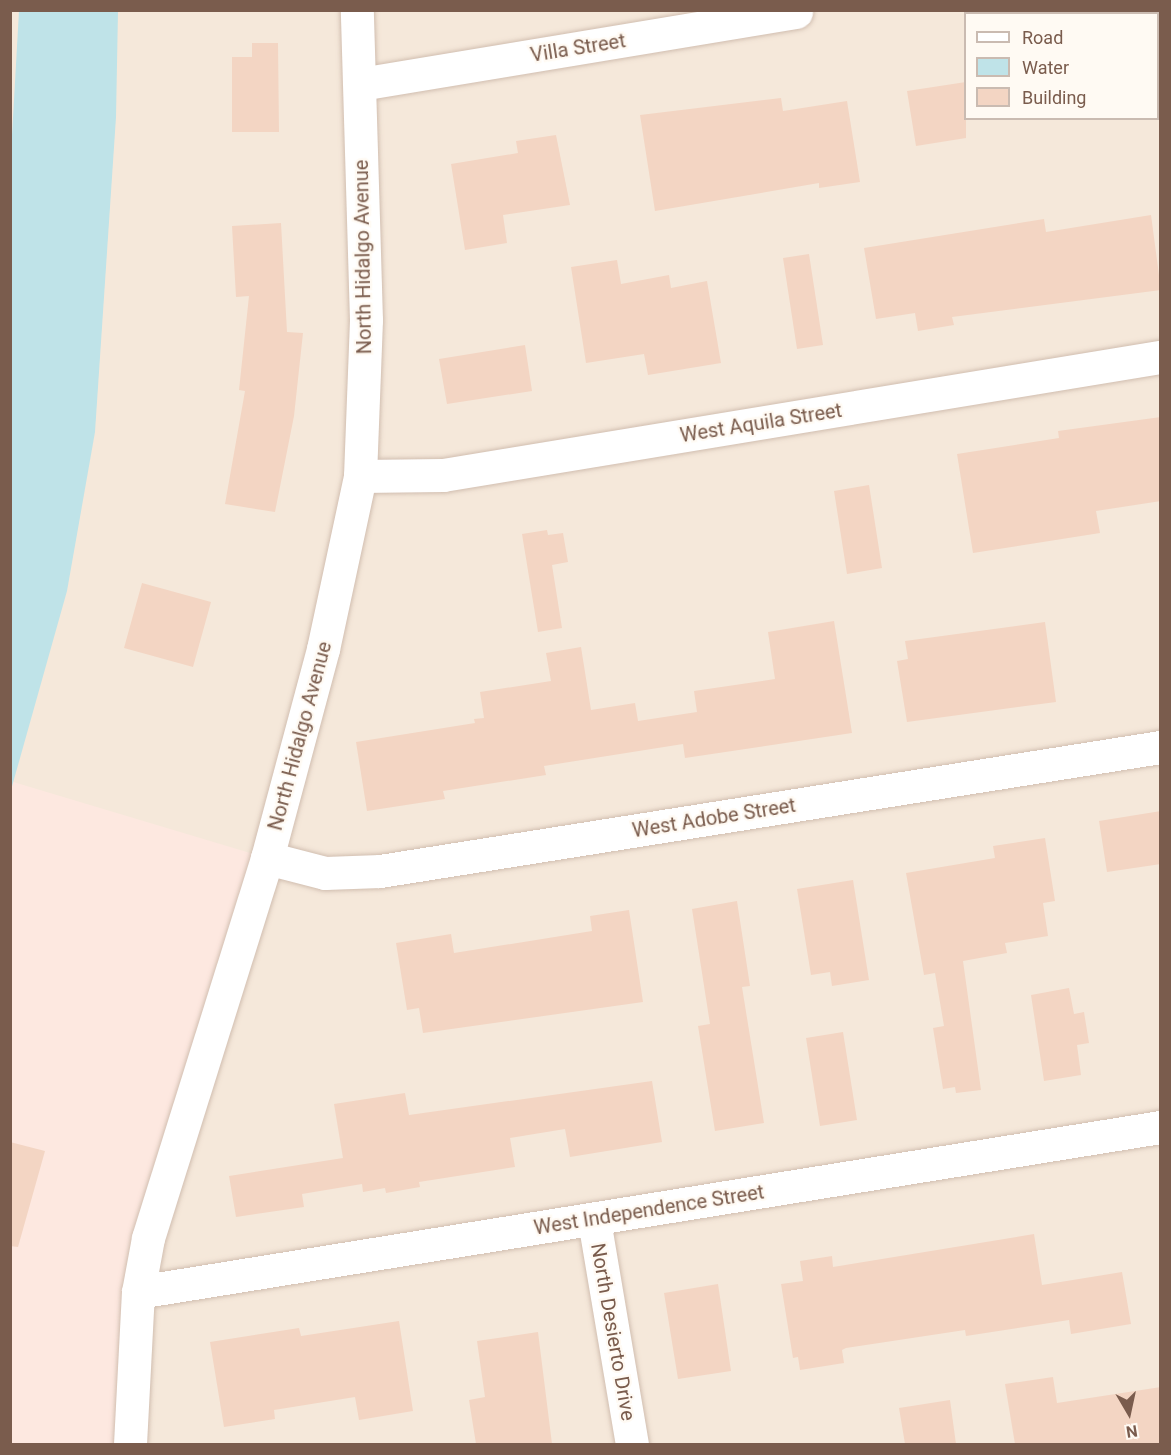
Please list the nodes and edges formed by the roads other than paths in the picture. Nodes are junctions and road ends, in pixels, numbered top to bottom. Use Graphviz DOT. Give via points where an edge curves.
graph roads {
  1 [pos="357,10"];
  2 [pos="796,12"];
  3 [pos="360,84"];
  4 [pos="1161,357"];
  5 [pos="360,476"];
  6 [pos="1161,747"];
  7 [pos="267,858"];
  8 [pos="1161,1127"];
  9 [pos="594,1220"];
  10 [pos="138,1292"];
  11 [pos="130,1444"];
  12 [pos="632,1444"];
  1 -- 3 [label="street, North Hidalgo Avenue"];
  2 -- 3 [label="street, Villa Street"];
  3 -- 5 [label="street, North Hidalgo Avenue" via="366,320"];
  4 -- 5 [label="street, West Aquila Street" via="443,475"];
  5 -- 7 [label="street, North Hidalgo Avenue" via="323,649"];
  6 -- 7 [label="street, West Adobe Street" via="380,871 326,873"];
  7 -- 10 [label="street, North Hidalgo Avenue" via="148,1238"];
  8 -- 9 [label="street, West Independence Street"];
  9 -- 10 [label="street, West Independence Street"];
  9 -- 12 [label="street, North Desierto Drive"];
  10 -- 11 [label="street, North Hidalgo Avenue"];
}
